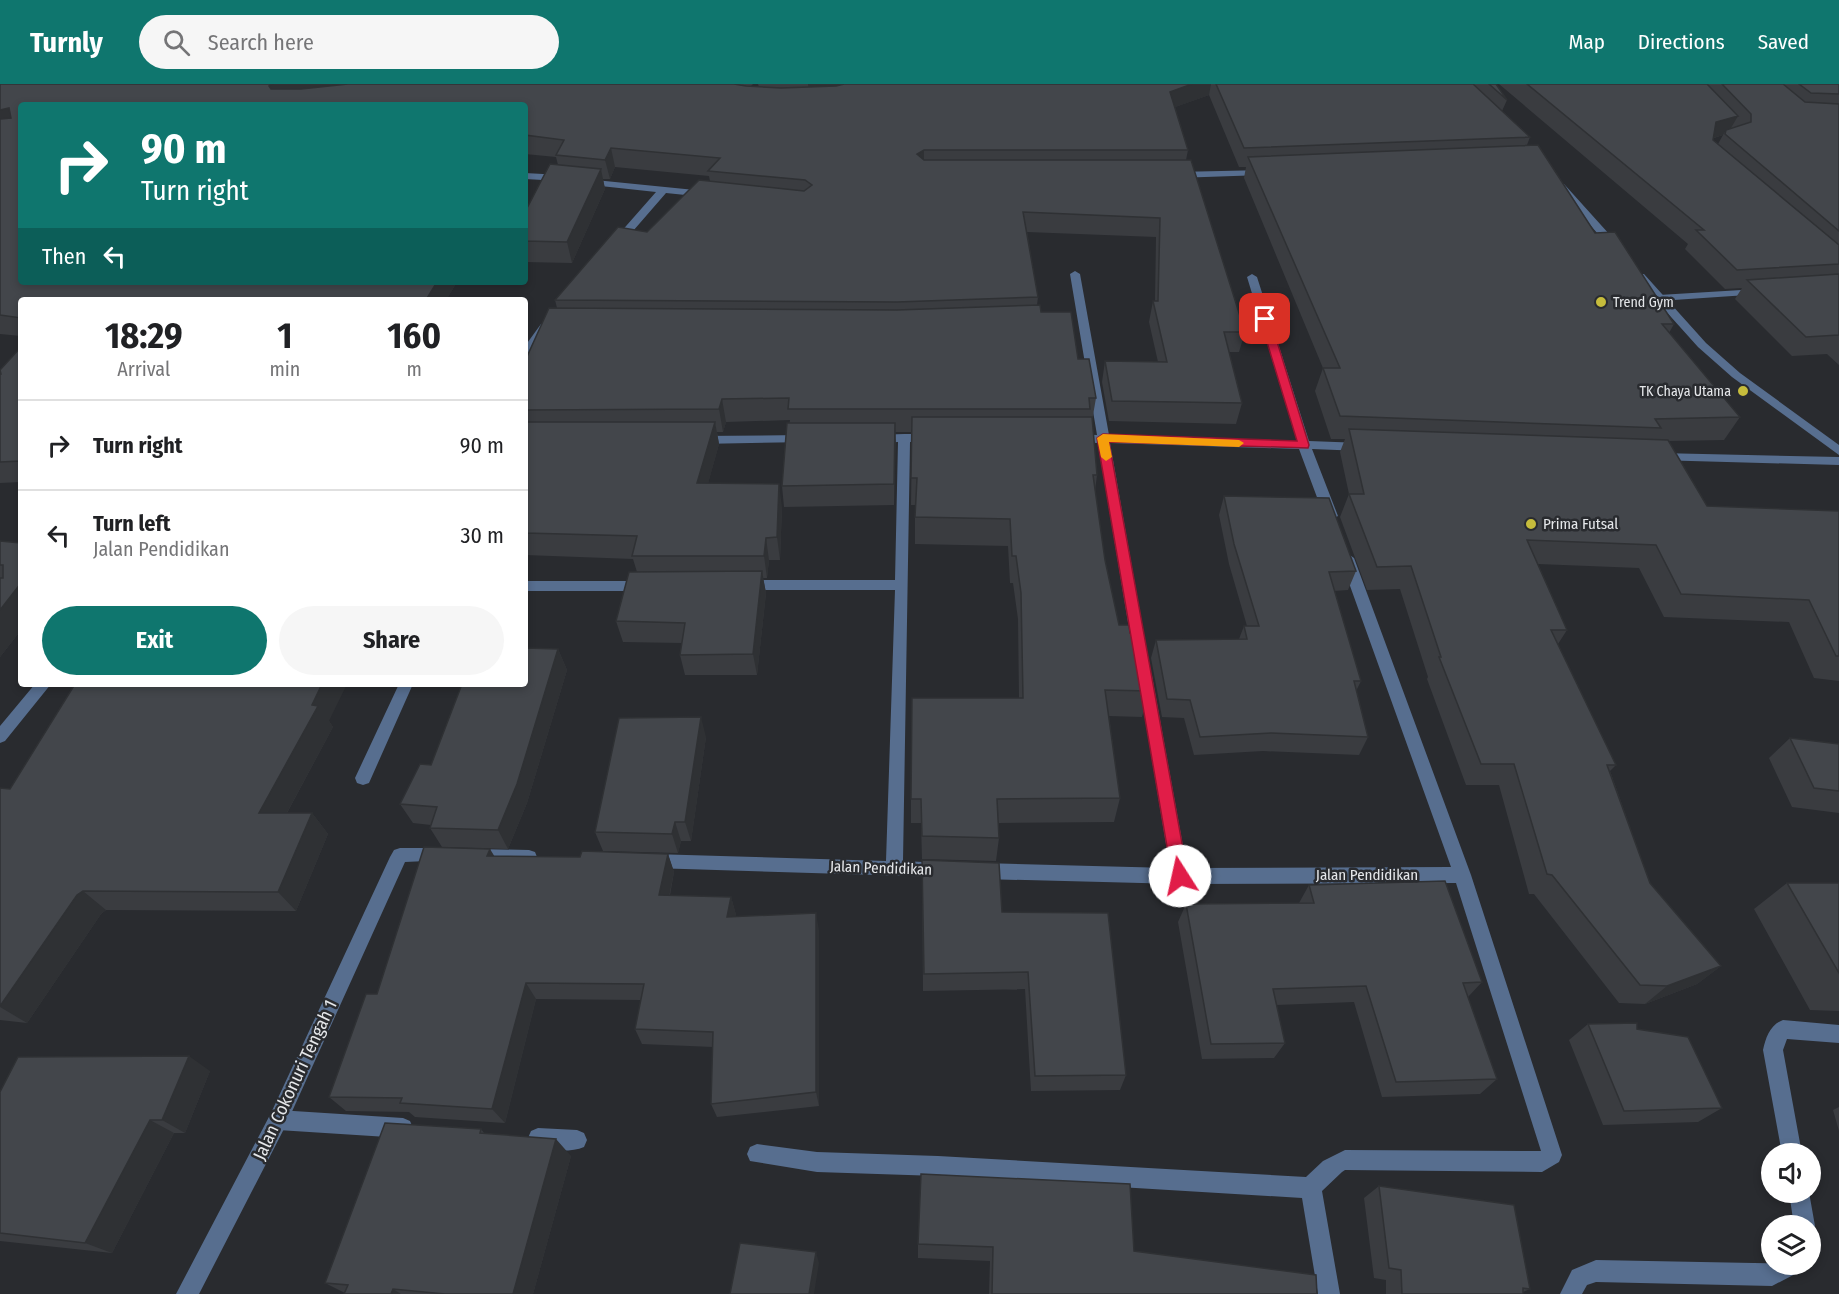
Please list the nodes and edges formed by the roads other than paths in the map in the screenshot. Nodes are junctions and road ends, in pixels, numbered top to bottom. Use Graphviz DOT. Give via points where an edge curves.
graph roads {
  1 [pos="1278,171"];
  2 [pos="1161,175"];
  3 [pos="528,176"];
  4 [pos="1551,176"];
  5 [pos="663,190"];
  6 [pos="718,196"];
  7 [pos="609,252"];
  8 [pos="1075,274"];
  9 [pos="1252,277"];
  10 [pos="1771,291"];
  11 [pos="1659,298"];
  12 [pos="552,322"];
  13 [pos="528,350"];
  14 [pos="904,438"];
  15 [pos="939,438"];
  16 [pos="1056,438"];
  17 [pos="1103,438"];
  18 [pos="812,439"];
  19 [pos="858,439"];
  20 [pos="688,440"];
  21 [pos="1304,445"];
  22 [pos="1376,448"];
  23 [pos="1839,451"];
  24 [pos="1644,456"];
  25 [pos="1839,461"];
  26 [pos="725,585"];
  27 [pos="902,585"];
  28 [pos="528,586"];
  29 [pos="655,586"];
  30 [pos="42,687"];
  31 [pos="405,687"];
  32 [pos="0,737"];
  33 [pos="363,778"];
  34 [pos="551,858"];
  35 [pos="634,860"];
  36 [pos="894,868"];
  37 [pos="1462,875"];
  38 [pos="1180,876"];
  39 [pos="1839,1034"];
  40 [pos="278,1120"];
  41 [pos="427,1130"];
  42 [pos="519,1136"];
  43 [pos="577,1140"];
  44 [pos="1790,1143"];
  45 [pos="757,1154"];
  46 [pos="1311,1188"];
  47 [pos="1761,1275"];
  48 [pos="187,1294"];
  49 [pos="1329,1294"];
  50 [pos="1571,1294"];
  1 -- 2 [label="street"];
  3 -- 5 [label="street"];
  4 -- 11 [label="street"];
  5 -- 6 [label="street"];
  5 -- 7 [label="street"];
  8 -- 17 [label="street" via="1078,322"];
  9 -- 21 [label="street"];
  10 -- 11 [label="street"];
  11 -- 23 [label="street" via="1736,375"];
  12 -- 13 [label="street"];
  14 -- 15 [label="street"];
  14 -- 19 [label="street"];
  14 -- 27 [label="street"];
  16 -- 17 [label="street"];
  17 -- 21 [label="street"];
  17 -- 38 [label="street"];
  18 -- 20 [label="street"];
  21 -- 22 [label="street"];
  21 -- 37 [label="street"];
  24 -- 25 [label="street"];
  26 -- 27 [label="street"];
  27 -- 36 [label="street"];
  28 -- 29 [label="street"];
  30 -- 32 [label="street"];
  31 -- 33 [label="street"];
  34 -- 40 [label="street, Jalan Cokonuri Tengah 1" via="402,858"];
  35 -- 36 [label="street, Jalan Pendidikan"];
  36 -- 38 [label="street, Jalan Pendidikan"];
  37 -- 38 [label="street, Jalan Pendidikan"];
  37 -- 46 [label="street" via="1552,1155 1542,1162 1345,1160 1323,1172"];
  39 -- 44 [label="street" via="1784,1029 1775,1040 1773,1050"];
  40 -- 41 [label="street"];
  40 -- 48 [label="street, Jalan Cokonuri Tengah 1"];
  42 -- 43 [label="street"];
  45 -- 46 [label="street" via="817,1162"];
  46 -- 49 [label="street"];
  47 -- 50 [label="street" via="1596,1271 1583,1274 1574,1282"];
}
